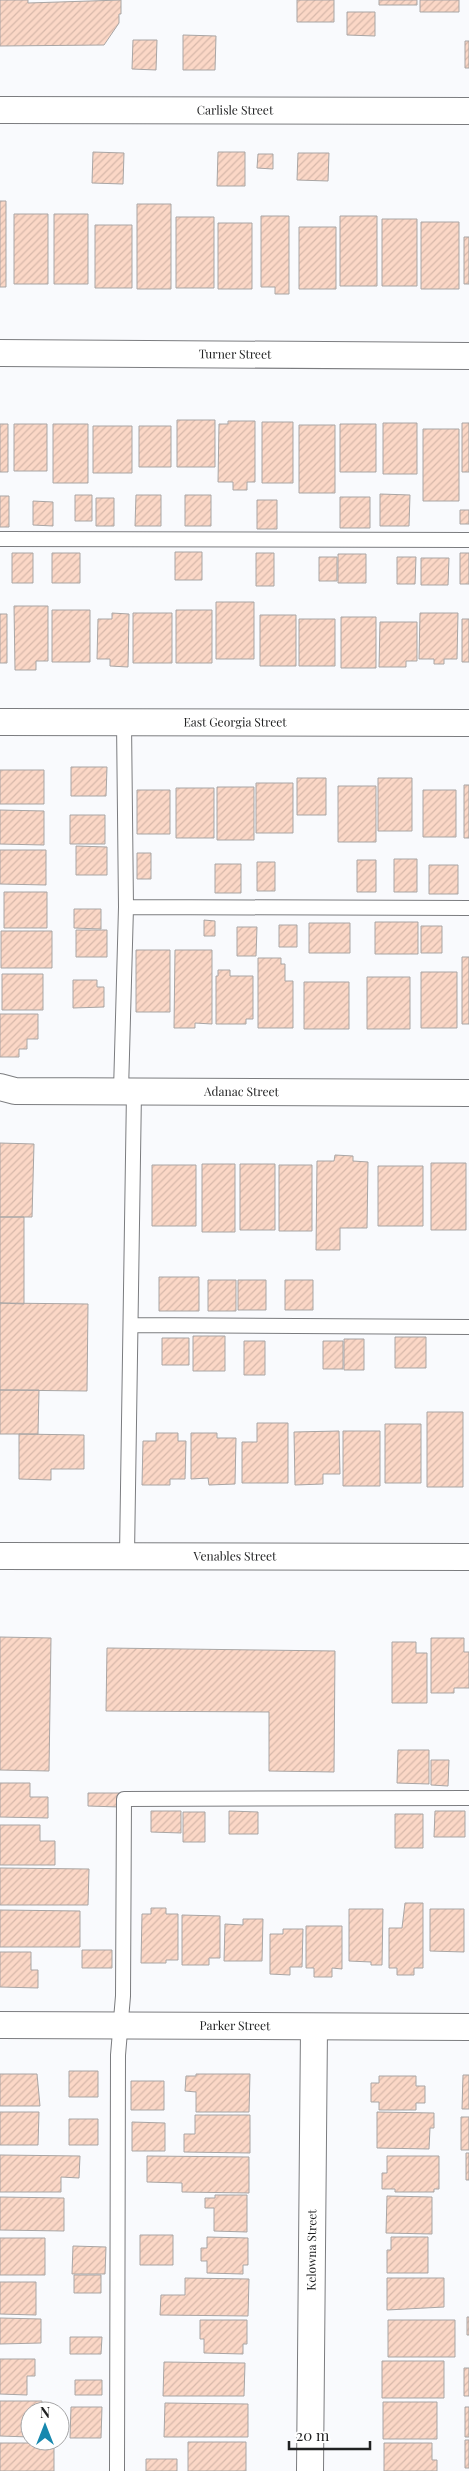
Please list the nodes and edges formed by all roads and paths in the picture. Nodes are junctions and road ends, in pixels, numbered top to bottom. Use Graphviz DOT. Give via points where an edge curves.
graph roads {
  1 [pos="0,110"];
  2 [pos="469,111"];
  3 [pos="0,353"];
  4 [pos="469,356"];
  5 [pos="0,539"];
  6 [pos="469,540"];
  7 [pos="0,722"];
  8 [pos="124,722"];
  9 [pos="469,723"];
  10 [pos="126,908"];
  11 [pos="469,908"];
  12 [pos="128,1091"];
  13 [pos="5,1092"];
  14 [pos="469,1092"];
  15 [pos="131,1325"];
  16 [pos="469,1327"];
  17 [pos="127,1555"];
  18 [pos="0,1556"];
  19 [pos="469,1557"];
  20 [pos="469,1798"];
  21 [pos="0,2025"];
  22 [pos="120,2026"];
  23 [pos="314,2027"];
  24 [pos="469,2027"];
  25 [pos="116,2471"];
  26 [pos="310,2471"];
  1 -- 2 [label="street, Carlisle Street"];
  3 -- 4 [label="street, Turner Street"];
  5 -- 6 [label="lane"];
  7 -- 8 [label="street, East Georgia Street"];
  8 -- 9 [label="street, East Georgia Street"];
  8 -- 10 [label="lane"];
  10 -- 11 [label="lane"];
  10 -- 12 [label="lane"];
  12 -- 13 [label="street, Adanac Street"];
  12 -- 14 [label="street, Adanac Street"];
  12 -- 15 [label="lane"];
  15 -- 16 [label="lane"];
  15 -- 17 [label="lane"];
  17 -- 18 [label="street, Venables Street"];
  17 -- 19 [label="street, Venables Street"];
  20 -- 22 [label="lane" via="124,1799"];
  21 -- 22 [label="street, Parker Street"];
  22 -- 23 [label="street, Parker Street"];
  22 -- 25 [label="lane"];
  23 -- 24 [label="street, Parker Street"];
  23 -- 26 [label="street, Kelowna Street"];
}
